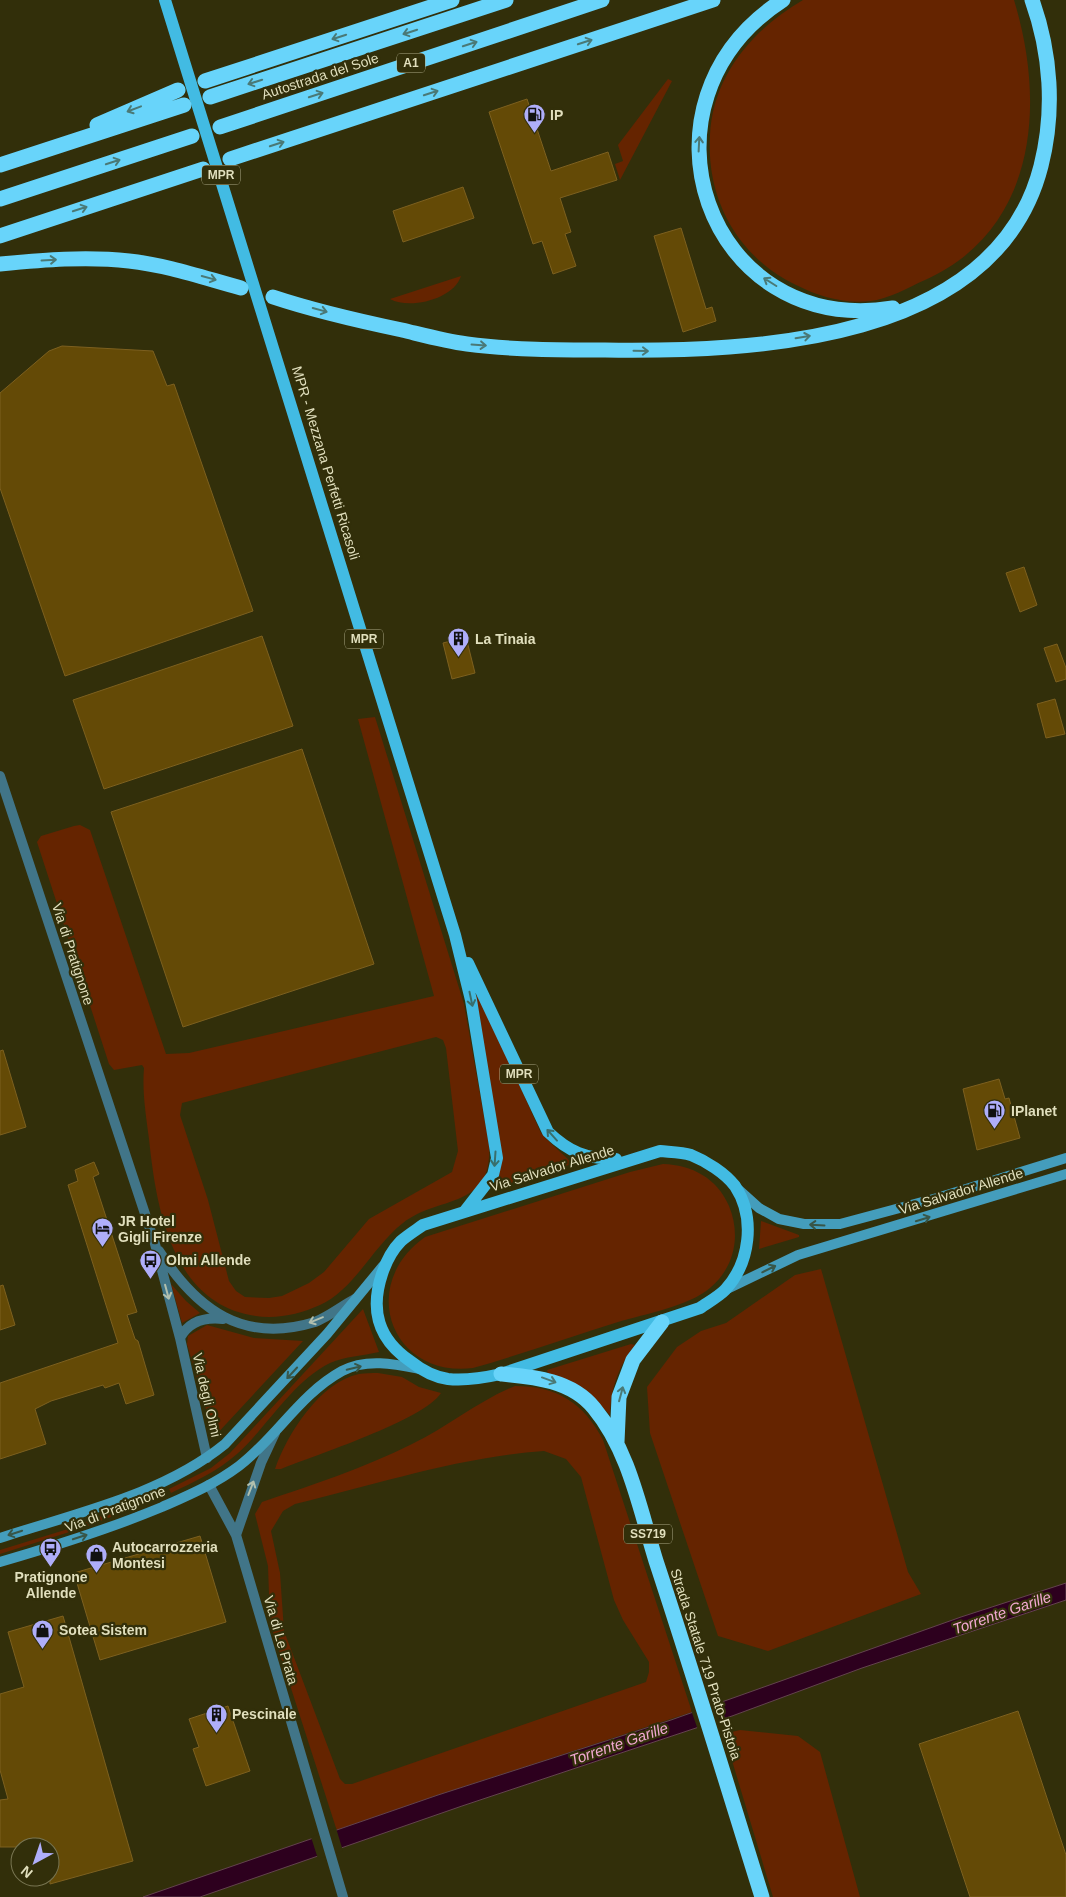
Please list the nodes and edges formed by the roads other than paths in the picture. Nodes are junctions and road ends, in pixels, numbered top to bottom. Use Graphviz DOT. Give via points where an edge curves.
graph roads {
  1 [pos="452,0"];
  2 [pos="506,0"];
  3 [pos="602,0"];
  4 [pos="713,0"];
  5 [pos="783,0"];
  6 [pos="1032,0"];
  7 [pos="166,4"];
  8 [pos="205,81"];
  9 [pos="178,90"];
  10 [pos="210,97"];
  11 [pos="184,105"];
  12 [pos="220,127"];
  13 [pos="192,136"];
  14 [pos="35,154"];
  15 [pos="230,159"];
  16 [pos="0,165"];
  17 [pos="203,168"];
  18 [pos="0,199"];
  19 [pos="0,236"];
  20 [pos="0,264"];
  21 [pos="240,288"];
  22 [pos="273,297"];
  23 [pos="916,304"];
  24 [pos="0,776"];
  25 [pos="456,935"];
  26 [pos="120,1140"];
  27 [pos="1066,1158"];
  28 [pos="628,1160"];
  29 [pos="1066,1174"];
  30 [pos="734,1186"];
  31 [pos="465,1211"];
  32 [pos="155,1244"];
  33 [pos="386,1262"];
  34 [pos="725,1290"];
  35 [pos="359,1297"];
  36 [pos="229,1320"];
  37 [pos="662,1322"];
  38 [pos="180,1338"];
  39 [pos="421,1370"];
  40 [pos="501,1374"];
  41 [pos="276,1430"];
  42 [pos="617,1442"];
  43 [pos="207,1458"];
  44 [pos="209,1485"];
  45 [pos="236,1535"];
  46 [pos="0,1538"];
  47 [pos="0,1562"];
  48 [pos="343,1897"];
  49 [pos="762,1897"];
  1 -- 8 [label="highway, one-way"];
  2 -- 10 [label="highway, Autostrada del Sole / A1, one-way"];
  12 -- 3 [label="highway, Autostrada del Sole / A1, one-way"];
  15 -- 4 [label="highway, one-way"];
  23 -- 5 [label="highway, one-way" via="853,312 831,310 807,302 764,278 745,262 716,224 701,177 698,153 703,111 719,64 752,24"];
  6 -- 23 [label="highway" via="1046,52 1049,89 1048,134 1036,186 1009,235 989,256 967,277"];
  7 -- 25 [label="main road, MPR - Mezzana Perfetti Ricasoli / MPR"];
  9 -- 14 [label="highway, one-way"];
  11 -- 14 [label="highway"];
  18 -- 13 [label="highway, one-way"];
  14 -- 16 [label="highway"];
  19 -- 17 [label="highway, one-way"];
  20 -- 21 [label="highway, one-way" via="63,259 129,261"];
  22 -- 23 [label="highway, one-way" via="352,319 467,344 561,350 660,351 767,343 889,318"];
  24 -- 26 [label="street, Via di Pratignone"];
  28 -- 25 [label="main road, MPR - Mezzana Perfetti Ricasoli / MPR, one-way" via="582,1155 562,1146 548,1132"];
  25 -- 31 [label="main road, MPR - Mezzana Perfetti Ricasoli / MPR, one-way" via="472,1000 497,1158 493,1175"];
  26 -- 32 [label="street, Via degli Olmi"];
  27 -- 30 [label="main road, Via Salvador Allende, one-way" via="840,1224 804,1224 779,1219 759,1208"];
  28 -- 30 [label="main road, Via Salvador Allende" via="660,1151 689,1154 713,1167"];
  28 -- 31 [label="main road, Via Salvador Allende"];
  34 -- 29 [label="main road, Via Salvador Allende, one-way" via="798,1255"];
  30 -- 34 [label="main road, Via Salvador Allende" via="746,1215 748,1236 744,1260"];
  31 -- 33 [label="main road, Via Salvador Allende" via="423,1225 400,1242"];
  32 -- 36 [label="street, Via degli Olmi" via="175,1276 192,1295"];
  32 -- 38 [label="street, Via degli Olmi, one-way"];
  33 -- 35 [label="main road, Via Salvador Allende"];
  33 -- 39 [label="main road, Via Salvador Allende" via="377,1290 376,1312 384,1334 398,1353"];
  34 -- 37 [label="main road, Via Salvador Allende" via="700,1308"];
  35 -- 36 [label="street, Via degli Olmi, one-way" via="316,1321 293,1326 259,1328"];
  35 -- 43 [label="main road, Via Salvador Allende, one-way" via="226,1444"];
  36 -- 38 [label="street, Via degli Olmi" via="200,1320 184,1330"];
  37 -- 40 [label="main road, Via Salvador Allende"];
  42 -- 37 [label="highway, SS719, one-way" via="619,1397 632,1360"];
  38 -- 43 [label="street, Via degli Olmi"];
  39 -- 40 [label="main road, Via Salvador Allende" via="446,1379 473,1380"];
  41 -- 39 [label="main road, Via Salvador Allende, one-way" via="312,1392 343,1370 378,1362"];
  40 -- 42 [label="highway, SS719, one-way" via="541,1378 568,1387 593,1407"];
  41 -- 44 [label="main road, Via Salvador Allende" via="241,1465"];
  45 -- 41 [label="street, one-way" via="261,1462"];
  42 -- 49 [label="highway, Strada Statale 719 Prato-Pistoia / SS719"];
  43 -- 46 [label="main road, Via di Pratignone, one-way" via="140,1492"];
  44 -- 45 [label="street, Via di Le Prata"];
  47 -- 44 [label="main road, Via di Pratignone, one-way" via="120,1524"];
  45 -- 48 [label="street, Via di Le Prata"];
}
